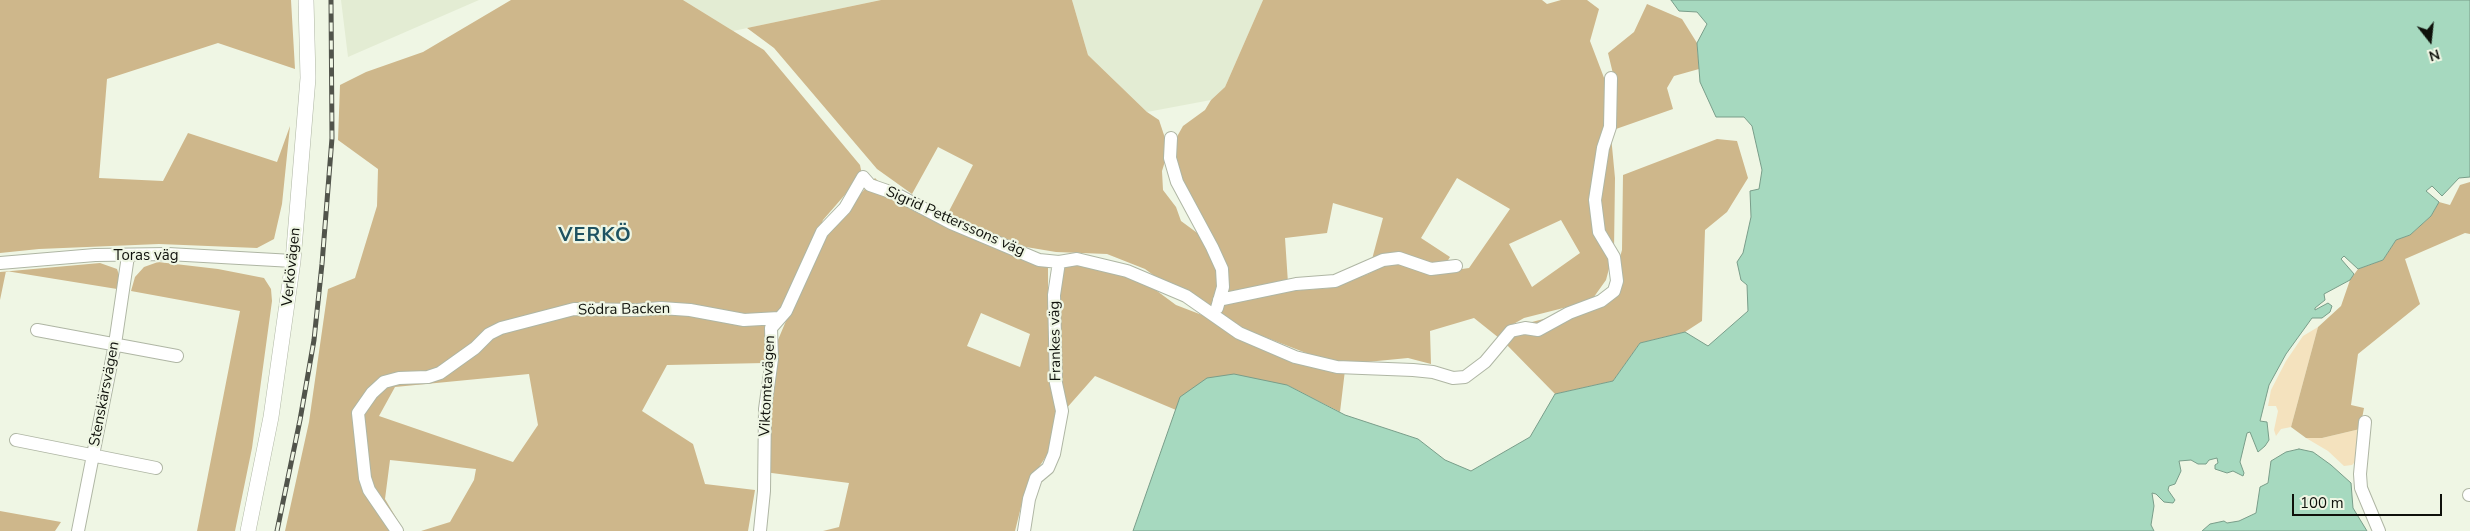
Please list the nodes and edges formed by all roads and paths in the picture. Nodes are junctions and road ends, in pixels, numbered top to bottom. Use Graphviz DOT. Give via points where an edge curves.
graph roads {
  1 [pos="306,0"];
  2 [pos="1611,78"];
  3 [pos="1171,138"];
  4 [pos="863,177"];
  5 [pos="128,256"];
  6 [pos="293,261"];
  7 [pos="1059,262"];
  8 [pos="0,263"];
  9 [pos="1456,266"];
  10 [pos="1219,300"];
  11 [pos="1215,315"];
  12 [pos="779,318"];
  13 [pos="37,330"];
  14 [pos="115,344"];
  15 [pos="177,356"];
  16 [pos="2365,422"];
  17 [pos="16,440"];
  18 [pos="93,455"];
  19 [pos="156,468"];
  20 [pos="78,531"];
  21 [pos="248,531"];
  22 [pos="397,531"];
  23 [pos="760,531"];
  24 [pos="1024,531"];
  25 [pos="2379,531"];
  1 -- 6 [label="main road, Verkövägen" via="308,78"];
  2 -- 11 [label="street, Sigrid Petterssons väg" via="1610,127 1603,148 1595,200 1599,232 1614,257 1618,281 1614,291 1601,301 1538,330 1511,331 1472,373 1453,378 1413,370 1337,367 1295,357 1255,341"];
  3 -- 10 [label="street" via="1170,158 1177,182 1222,269 1223,287"];
  4 -- 7 [label="street, Sigrid Petterssons väg" via="870,185 896,194 1005,248 1039,260"];
  4 -- 12 [label="street, Viktomtavägen" via="845,208 822,232 786,311"];
  5 -- 6 [label="street, Toras väg" via="168,254"];
  5 -- 8 [label="street, Toras väg" via="95,255"];
  5 -- 14 [label="street, Stenskärsvägen"];
  6 -- 21 [label="main road, Verkövägen" via="271,417"];
  7 -- 11 [label="street, Sigrid Petterssons väg" via="1077,260 1128,271 1186,296"];
  7 -- 24 [label="street, Frankes väg" via="1054,294 1056,383 1062,411 1054,454 1048,468 1036,478"];
  9 -- 10 [label="street" via="1431,269 1399,258 1383,260 1335,281 1296,284"];
  10 -- 11 [label="street"];
  12 -- 22 [label="street, Södra Backen" via="744,320 662,308 574,309 501,328 440,373 384,382 358,413 365,478 369,490"];
  12 -- 23 [label="street, Viktomtavägen" via="771,328 772,359 765,408"];
  13 -- 14 [label="street"];
  14 -- 15 [label="street"];
  14 -- 18 [label="street, Stenskärsvägen"];
  16 -- 25 [label="street" via="2361,488"];
  17 -- 18 [label="street"];
  18 -- 19 [label="street"];
  18 -- 20 [label="street, Stenskärsvägen"];
}
